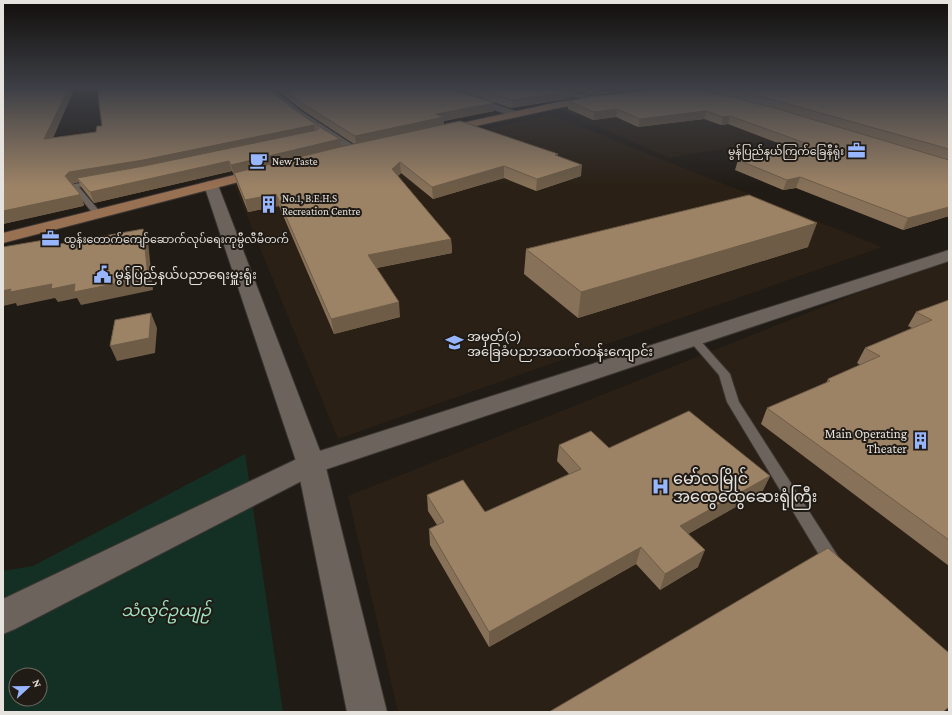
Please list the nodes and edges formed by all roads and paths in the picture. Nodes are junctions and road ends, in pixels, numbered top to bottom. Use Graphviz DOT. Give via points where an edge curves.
graph roads {
  1 [pos="293,120"];
  2 [pos="308,120"];
  3 [pos="487,120"];
  4 [pos="431,133"];
  5 [pos="328,146"];
  6 [pos="370,147"];
  7 [pos="355,150"];
  8 [pos="340,153"];
  9 [pos="279,168"];
  10 [pos="104,181"];
  11 [pos="211,185"];
  12 [pos="97,213"];
  13 [pos="3,238"];
  14 [pos="949,255"];
  15 [pos="693,339"];
  16 [pos="311,464"];
  17 [pos="842,577"];
  18 [pos="3,617"];
  19 [pos="367,712"];
  1 -- 5 [label="street"];
  2 -- 7 [label="street"];
  3 -- 4 [label="main road"];
  6 -- 7 [label="main road"];
  7 -- 8 [label="main road"];
  9 -- 11 [label="main road"];
  10 -- 12 [label="lane" via="74,186"];
  11 -- 12 [label="main road"];
  11 -- 16 [label="street"];
  12 -- 13 [label="main road"];
  14 -- 15 [label="street"];
  15 -- 16 [label="street"];
  15 -- 17 [label="lane" via="724,374 733,402"];
  16 -- 18 [label="street"];
  16 -- 19 [label="street"];
}
